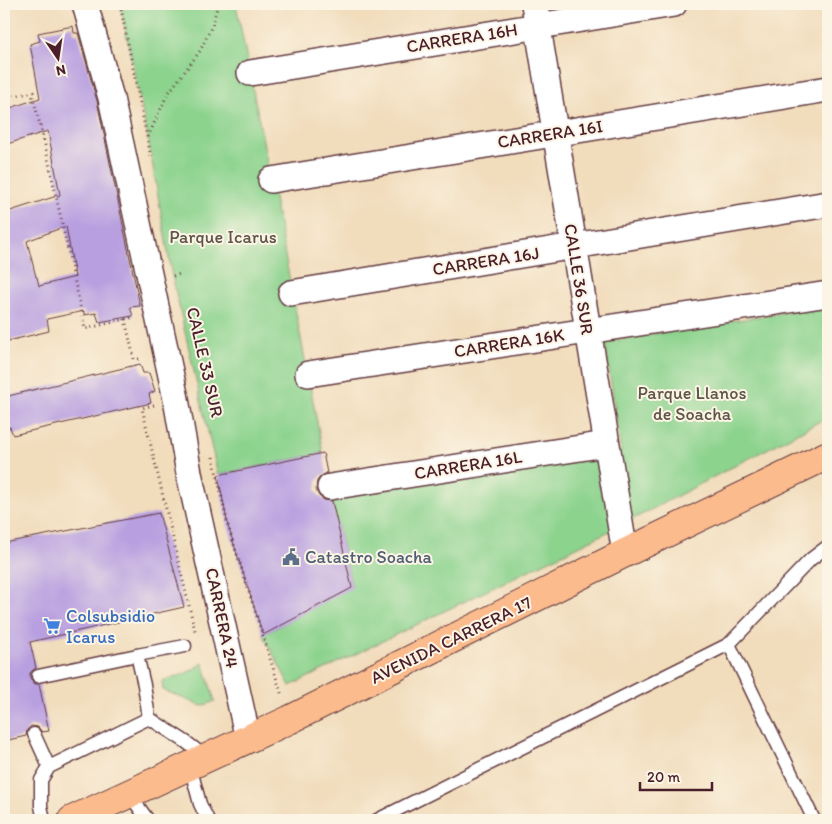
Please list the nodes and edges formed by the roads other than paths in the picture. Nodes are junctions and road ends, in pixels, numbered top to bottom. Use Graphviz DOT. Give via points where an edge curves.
graph roads {
  1 [pos="85,4"];
  2 [pos="674,4"];
  3 [pos="536,15"];
  4 [pos="250,73"];
  5 [pos="828,88"];
  6 [pos="556,133"];
  7 [pos="271,180"];
  8 [pos="828,204"];
  9 [pos="574,246"];
  10 [pos="292,293"];
  11 [pos="828,294"];
  12 [pos="588,331"];
  13 [pos="308,374"];
  14 [pos="606,444"];
  15 [pos="828,456"];
  16 [pos="330,487"];
  17 [pos="828,546"];
  18 [pos="625,553"];
  19 [pos="729,644"];
  20 [pos="185,646"];
  21 [pos="137,655"];
  22 [pos="38,676"];
  23 [pos="149,718"];
  24 [pos="34,734"];
  25 [pos="248,739"];
  26 [pos="198,762"];
  27 [pos="49,767"];
  28 [pos="129,794"];
  29 [pos="44,820"];
  30 [pos="72,820"];
  31 [pos="148,820"];
  32 [pos="208,820"];
  33 [pos="377,820"];
  34 [pos="814,820"];
  1 -- 25 [label="street, CARRERA 24" via="111,98"];
  2 -- 3 [label="street, CARRERA 16H"];
  3 -- 4 [label="street, CARRERA 16H"];
  3 -- 6 [label="street, CALLE 36 SUR"];
  5 -- 6 [label="street, CARRERA 16I"];
  6 -- 7 [label="street, CARRERA 16I"];
  6 -- 9 [label="street, CALLE 36 SUR"];
  8 -- 9 [label="street, CARRERA 16J"];
  9 -- 10 [label="street, CARRERA 16J"];
  9 -- 12 [label="street, CALLE 36 SUR"];
  11 -- 12 [label="street, CARRERA 16K"];
  12 -- 13 [label="street, CARRERA 16K"];
  12 -- 14 [label="street, CALLE 36 SUR"];
  14 -- 16 [label="street, CARRERA 16L"];
  14 -- 18 [label="street, CALLE 36 SUR"];
  15 -- 18 [label="main road, AVENIDA CARRERA 17"];
  17 -- 19 [label="lane" via="811,559"];
  18 -- 25 [label="main road, AVENIDA CARRERA 17"];
  19 -- 33 [label="lane"];
  19 -- 34 [label="lane"];
  20 -- 21 [label="lane"];
  21 -- 22 [label="lane"];
  21 -- 23 [label="lane"];
  23 -- 26 [label="lane" via="186,742"];
  23 -- 27 [label="lane"];
  24 -- 27 [label="lane"];
  25 -- 26 [label="main road, AVENIDA CARRERA 17"];
  26 -- 28 [label="main road, AVENIDA CARRERA 17"];
  26 -- 32 [label="lane" via="200,804"];
  27 -- 29 [label="lane" via="41,780"];
  28 -- 30 [label="main road, AVENIDA CARRERA 17"];
  28 -- 31 [label="lane"];
}
